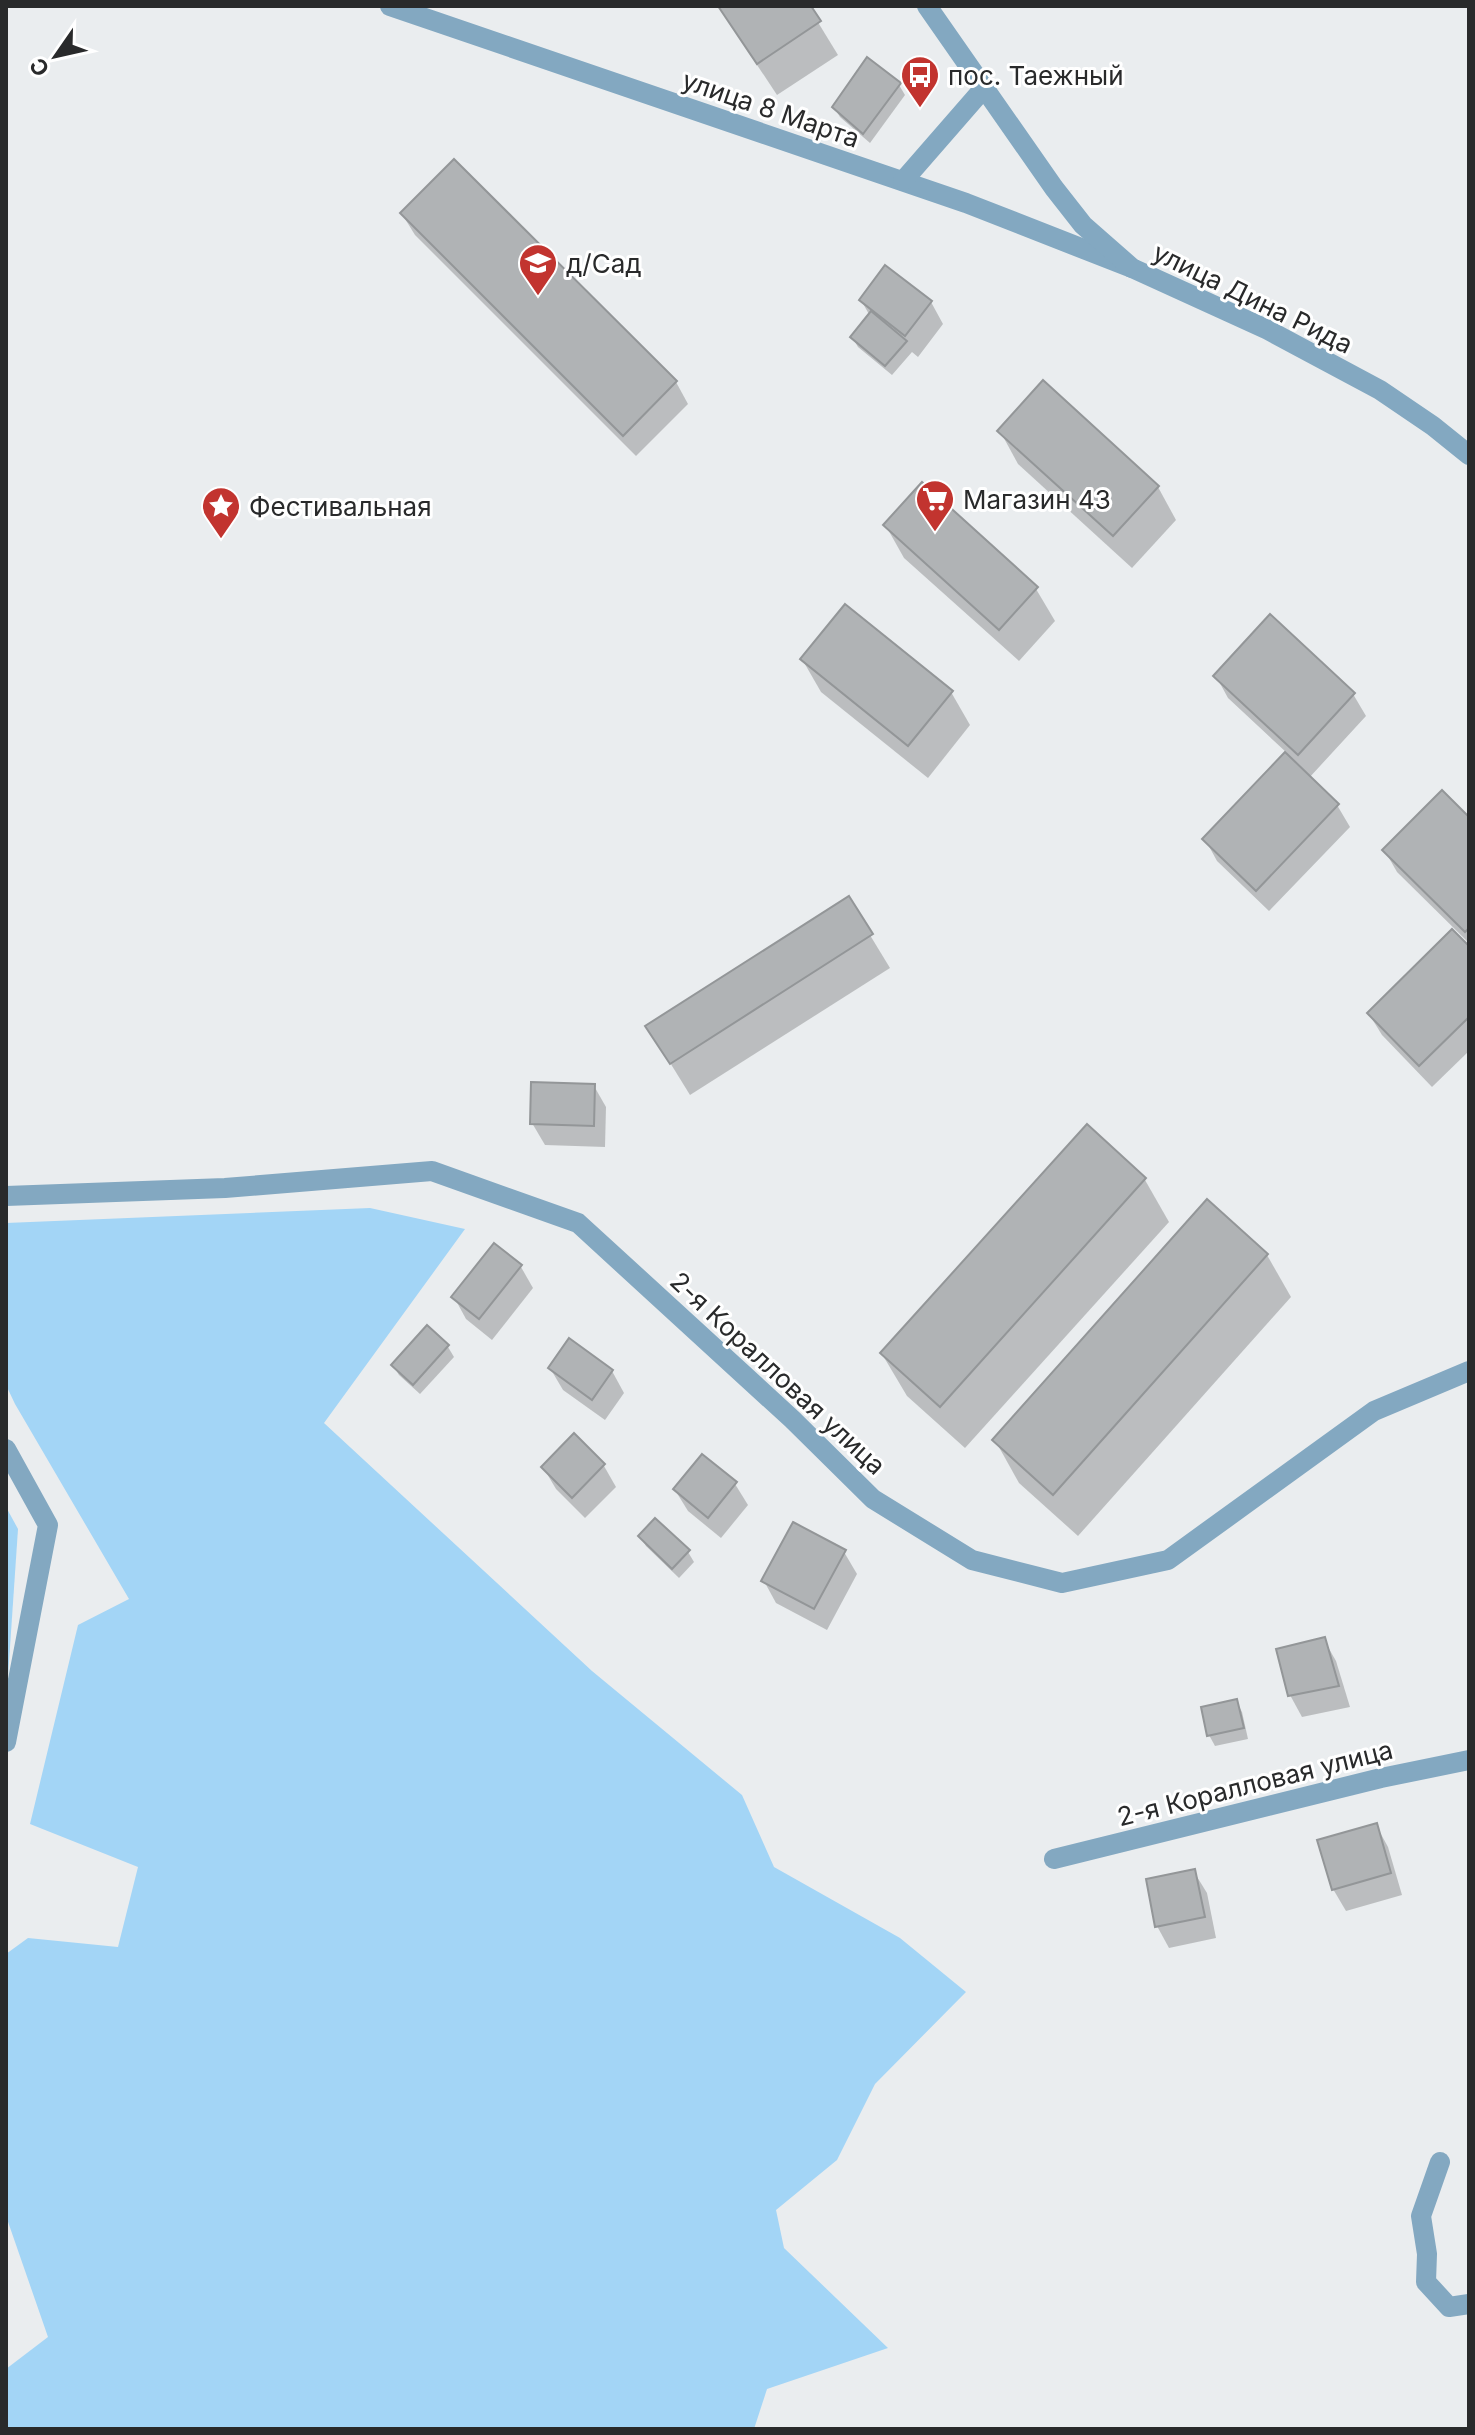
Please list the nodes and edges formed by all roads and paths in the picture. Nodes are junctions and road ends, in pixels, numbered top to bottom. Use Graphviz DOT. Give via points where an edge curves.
graph roads {
  1 [pos="390,6"];
  2 [pos="927,6"];
  3 [pos="984,88"];
  4 [pos="903,181"];
  5 [pos="1132,268"];
  6 [pos="1469,455"];
  7 [pos="6,1196"];
  8 [pos="1469,1371"];
  9 [pos="6,1449"];
  10 [pos="6,1742"];
  11 [pos="1469,1760"];
  12 [pos="1054,1859"];
  13 [pos="1440,2162"];
  14 [pos="1469,2304"];
  1 -- 4 [label="street, улица 8 Марта"];
  2 -- 3 [label="street, улица Дина Рида"];
  3 -- 4 [label="street"];
  3 -- 5 [label="street, улица Дина Рида" via="1083,225"];
  4 -- 5 [label="street, улица 8 Марта"];
  5 -- 6 [label="street, улица Дина Рида" via="1268,330 1380,390"];
  7 -- 8 [label="street, 2-я Коралловая улица" via="225,1188 432,1171 578,1223 873,1499 972,1560 1062,1583 1168,1560 1374,1411"];
  9 -- 10 [label="street" via="48,1525"];
  11 -- 12 [label="street, 2-я Коралловая улица"];
  13 -- 14 [label="street" via="1421,2216 1426,2282 1449,2307"];
}
